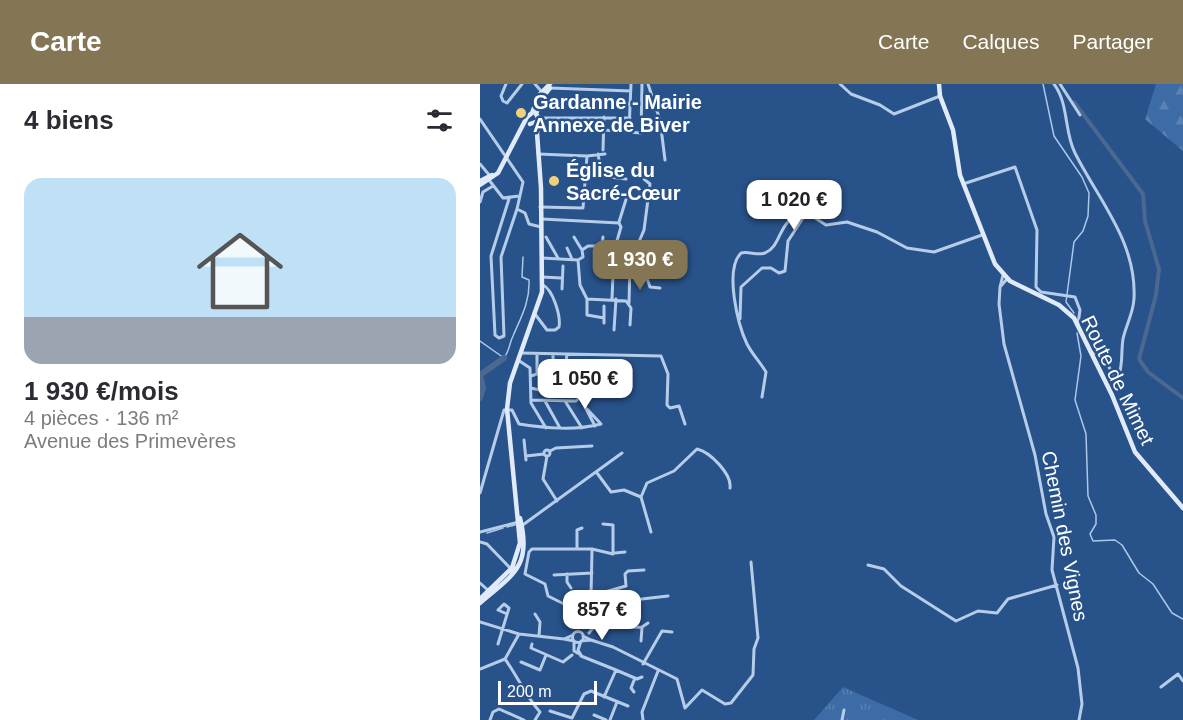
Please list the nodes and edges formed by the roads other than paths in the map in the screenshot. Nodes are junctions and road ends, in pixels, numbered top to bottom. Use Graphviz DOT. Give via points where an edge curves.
graph roads {
  1 [pos="506,84"];
  2 [pos="522,84"];
  3 [pos="536,84"];
  4 [pos="631,84"];
  5 [pos="642,84"];
  6 [pos="648,84"];
  7 [pos="840,84"];
  8 [pos="939,84"];
  9 [pos="1054,84"];
  10 [pos="1060,84"];
  11 [pos="551,85"];
  12 [pos="631,91"];
  13 [pos="542,95"];
  14 [pos="940,96"];
  15 [pos="631,104"];
  16 [pos="1080,115"];
  17 [pos="604,117"];
  18 [pos="630,117"];
  19 [pos="480,119"];
  20 [pos="535,119"];
  21 [pos="521,129"];
  22 [pos="603,130"];
  23 [pos="629,130"];
  24 [pos="603,150"];
  25 [pos="598,154"];
  26 [pos="605,154"];
  27 [pos="538,155"];
  28 [pos="587,156"];
  29 [pos="507,157"];
  30 [pos="665,160"];
  31 [pos="480,164"];
  32 [pos="488,177"];
  33 [pos="626,179"];
  34 [pos="644,179"];
  35 [pos="480,183"];
  36 [pos="963,184"];
  37 [pos="493,185"];
  38 [pos="628,193"];
  39 [pos="519,196"];
  40 [pos="509,199"];
  41 [pos="480,202"];
  42 [pos="540,207"];
  43 [pos="517,209"];
  44 [pos="807,212"];
  45 [pos="540,219"];
  46 [pos="619,223"];
  47 [pos="541,227"];
  48 [pos="982,235"];
  49 [pos="546,237"];
  50 [pos="574,237"];
  51 [pos="603,237"];
  52 [pos="681,245"];
  53 [pos="602,246"];
  54 [pos="635,247"];
  55 [pos="567,248"];
  56 [pos="582,250"];
  57 [pos="491,256"];
  58 [pos="601,256"];
  59 [pos="501,257"];
  60 [pos="542,258"];
  61 [pos="558,258"];
  62 [pos="572,259"];
  63 [pos="578,260"];
  64 [pos="630,265"];
  65 [pos="563,266"];
  66 [pos="543,277"];
  67 [pos="1005,277"];
  68 [pos="561,278"];
  69 [pos="543,285"];
  70 [pos="660,288"];
  71 [pos="562,289"];
  72 [pos="587,299"];
  73 [pos="614,299"];
  74 [pos="629,303"];
  75 [pos="604,306"];
  76 [pos="535,314"];
  77 [pos="604,318"];
  78 [pos="741,321"];
  79 [pos="604,323"];
  80 [pos="1078,324"];
  81 [pos="630,325"];
  82 [pos="614,330"];
  83 [pos="521,353"];
  84 [pos="1092,353"];
  85 [pos="537,354"];
  86 [pos="553,354"];
  87 [pos="567,354"];
  88 [pos="518,360"];
  89 [pos="581,372"];
  90 [pos="531,376"];
  91 [pos="553,380"];
  92 [pos="564,381"];
  93 [pos="531,388"];
  94 [pos="581,389"];
  95 [pos="762,397"];
  96 [pos="581,399"];
  97 [pos="531,400"];
  98 [pos="545,401"];
  99 [pos="565,401"];
  100 [pos="507,409"];
  101 [pos="588,409"];
  102 [pos="685,424"];
  103 [pos="595,426"];
  104 [pos="546,428"];
  105 [pos="560,428"];
  106 [pos="582,428"];
  107 [pos="524,440"];
  108 [pos="592,446"];
  109 [pos="622,453"];
  110 [pos="545,455"];
  111 [pos="597,473"];
  112 [pos="481,485"];
  113 [pos="730,488"];
  114 [pos="480,493"];
  115 [pos="641,497"];
  116 [pos="557,501"];
  117 [pos="1183,508"];
  118 [pos="520,524"];
  119 [pos="603,524"];
  120 [pos="582,528"];
  121 [pos="480,532"];
  122 [pos="651,532"];
  123 [pos="480,542"];
  124 [pos="592,549"];
  125 [pos="577,550"];
  126 [pos="625,552"];
  127 [pos="614,554"];
  128 [pos="751,562"];
  129 [pos="868,565"];
  130 [pos="520,566"];
  131 [pos="511,569"];
  132 [pos="644,570"];
  133 [pos="567,573"];
  134 [pos="592,573"];
  135 [pos="554,575"];
  136 [pos="480,583"];
  137 [pos="1057,585"];
  138 [pos="571,588"];
  139 [pos="490,592"];
  140 [pos="603,594"];
  141 [pos="591,596"];
  142 [pos="668,596"];
  143 [pos="480,601"];
  144 [pos="566,605"];
  145 [pos="507,614"];
  146 [pos="534,614"];
  147 [pos="480,622"];
  148 [pos="648,623"];
  149 [pos="642,627"];
  150 [pos="502,629"];
  151 [pos="672,632"];
  152 [pos="519,634"];
  153 [pos="539,636"];
  154 [pos="580,636"];
  155 [pos="564,639"];
  156 [pos="574,641"];
  157 [pos="641,641"];
  158 [pos="498,644"];
  159 [pos="532,644"];
  160 [pos="576,653"];
  161 [pos="546,655"];
  162 [pos="505,659"];
  163 [pos="521,662"];
  164 [pos="644,664"];
  165 [pos="480,669"];
  166 [pos="616,670"];
  167 [pos="658,671"];
  168 [pos="642,677"];
  169 [pos="635,678"];
  170 [pos="1183,681"];
  171 [pos="1161,687"];
  172 [pos="634,692"];
  173 [pos="604,697"];
  174 [pos="617,702"];
  175 [pos="628,706"];
  176 [pos="844,710"];
  177 [pos="550,711"];
  178 [pos="594,715"];
  179 [pos="490,720"];
  180 [pos="524,720"];
  181 [pos="535,720"];
  182 [pos="608,720"];
  183 [pos="643,720"];
  184 [pos="842,720"];
  185 [pos="1079,720"];
  1 -- 2 [label="street" via="501,96 507,103"];
  3 -- 13 [label="street"];
  4 -- 12 [label="street"];
  5 -- 23 [label="street" via="642,132"];
  6 -- 30 [label="street" via="660,120"];
  7 -- 14 [label="street" via="851,94 894,114"];
  8 -- 14 [label="main road"];
  9 -- 84 [label="street" via="1061,96 1075,154 1109,211 1131,262 1134,299 1119,375 1112,374 1102,353"];
  10 -- 16 [label="street"];
  11 -- 12 [label="street"];
  11 -- 13 [label="main road"];
  12 -- 15 [label="street"];
  13 -- 15 [label="street" via="545,102"];
  13 -- 20 [label="main road"];
  14 -- 36 [label="main road" via="953,130"];
  15 -- 18 [label="street"];
  17 -- 18 [label="street"];
  17 -- 20 [label="street"];
  17 -- 22 [label="street"];
  18 -- 23 [label="street"];
  19 -- 29 [label="street"];
  20 -- 21 [label="main road"];
  20 -- 21 [label="main road" via="527,119"];
  20 -- 27 [label="main road"];
  21 -- 29 [label="main road"];
  22 -- 23 [label="street"];
  22 -- 24 [label="street"];
  25 -- 26 [label="street"];
  25 -- 28 [label="street"];
  25 -- 33 [label="street" via="602,176"];
  27 -- 28 [label="street"];
  27 -- 42 [label="main road"];
  28 -- 42 [label="street" via="583,208"];
  29 -- 32 [label="main road" via="500,171"];
  29 -- 39 [label="street" via="521,178"];
  31 -- 32 [label="street"];
  32 -- 35 [label="main road"];
  32 -- 37 [label="street"];
  34 -- 54 [label="street" via="650,184 647,215"];
  36 -- 48 [label="main road"];
  36 -- 80 [label="street" via="1015,167 1037,230 1036,287 1041,292 1077,300"];
  37 -- 40 [label="street" via="503,198"];
  37 -- 41 [label="street" via="483,192"];
  38 -- 46 [label="street"];
  39 -- 40 [label="street"];
  39 -- 43 [label="street"];
  40 -- 57 [label="street"];
  42 -- 45 [label="main road"];
  43 -- 47 [label="street" via="525,213 529,225"];
  43 -- 59 [label="street"];
  44 -- 48 [label="street" via="826,225 847,222 908,248 934,252"];
  44 -- 78 [label="street" via="788,241 785,271 762,268 741,287"];
  44 -- 78 [label="street" via="786,224 775,246 766,252 744,252 738,256 733,273 735,305"];
  45 -- 46 [label="street"];
  45 -- 47 [label="main road"];
  46 -- 73 [label="street" via="614,251"];
  47 -- 60 [label="main road"];
  48 -- 67 [label="main road"];
  49 -- 61 [label="street"];
  50 -- 56 [label="street"];
  51 -- 53 [label="street"];
  52 -- 54 [label="street"];
  53 -- 56 [label="street"];
  53 -- 58 [label="street"];
  54 -- 64 [label="street"];
  55 -- 62 [label="street"];
  56 -- 63 [label="street" via="583,257"];
  57 -- 59 [label="street"];
  57 -- 59 [label="street" via="495,335 500,338 504,336"];
  60 -- 61 [label="street"];
  60 -- 66 [label="main road"];
  61 -- 62 [label="street"];
  62 -- 63 [label="street"];
  63 -- 72 [label="street" via="580,285"];
  64 -- 70 [label="street" via="644,267 650,287"];
  64 -- 74 [label="street"];
  65 -- 68 [label="street"];
  66 -- 68 [label="street"];
  66 -- 69 [label="main road"];
  67 -- 80 [label="main road, Route de Mimet" via="1059,304"];
  67 -- 137 [label="street, Chemin des Vignes" via="1000,287 1004,344 1054,537 1052,570"];
  68 -- 71 [label="street"];
  69 -- 76 [label="main road"];
  69 -- 76 [label="street" via="559,315 559,327 547,330"];
  72 -- 73 [label="street"];
  72 -- 77 [label="street" via="587,315"];
  73 -- 74 [label="street"];
  73 -- 82 [label="street"];
  74 -- 81 [label="street"];
  75 -- 77 [label="street"];
  76 -- 83 [label="main road"];
  77 -- 79 [label="street"];
  78 -- 95 [label="street" via="746,342 766,372"];
  80 -- 84 [label="main road, Route de Mimet"];
  83 -- 85 [label="street"];
  83 -- 88 [label="main road"];
  84 -- 117 [label="main road, Route de Mimet" via="1135,452"];
  85 -- 86 [label="street"];
  85 -- 90 [label="street" via="537,374"];
  86 -- 87 [label="street"];
  86 -- 91 [label="street"];
  87 -- 92 [label="street"];
  87 -- 102 [label="street" via="663,357 668,374 666,405 679,406"];
  88 -- 90 [label="street" via="530,368"];
  88 -- 100 [label="main road"];
  89 -- 94 [label="street"];
  90 -- 93 [label="street"];
  91 -- 92 [label="street"];
  91 -- 93 [label="street" via="544,391"];
  92 -- 94 [label="street"];
  93 -- 97 [label="street"];
  94 -- 96 [label="street"];
  96 -- 99 [label="street"];
  96 -- 101 [label="street"];
  97 -- 98 [label="street"];
  97 -- 104 [label="street"];
  98 -- 99 [label="street"];
  98 -- 105 [label="street"];
  99 -- 106 [label="street"];
  100 -- 104 [label="street" via="512,410 519,424"];
  100 -- 112 [label="street" via="502,412"];
  100 -- 118 [label="main road"];
  101 -- 103 [label="street"];
  101 -- 103 [label="street" via="602,422"];
  103 -- 106 [label="street"];
  104 -- 105 [label="street"];
  105 -- 106 [label="street"];
  107 -- 110 [label="street" via="526,458"];
  108 -- 110 [label="street" via="556,448"];
  109 -- 111 [label="street"];
  110 -- 116 [label="street" via="543,479"];
  111 -- 115 [label="street" via="611,492 624,490"];
  111 -- 116 [label="street"];
  112 -- 114 [label="street"];
  113 -- 115 [label="street" via="730,480 709,454 697,449 674,471 647,483"];
  115 -- 122 [label="street"];
  116 -- 118 [label="street"];
  118 -- 121 [label="street"];
  118 -- 130 [label="main road"];
  119 -- 127 [label="street" via="613,525"];
  120 -- 125 [label="street" via="577,530"];
  123 -- 131 [label="street" via="487,544"];
  124 -- 125 [label="street"];
  124 -- 127 [label="street"];
  124 -- 134 [label="street"];
  125 -- 130 [label="street" via="532,549"];
  126 -- 127 [label="street"];
  128 -- 167 [label="street" via="759,638 754,649 753,675 731,703 725,704 702,690 685,708 678,680"];
  129 -- 137 [label="street" via="884,569 901,586 956,621 978,611 997,613 1008,599"];
  130 -- 131 [label="main road"];
  130 -- 139 [label="main road"];
  130 -- 144 [label="street" via="526,575 547,586 548,596"];
  131 -- 139 [label="main road"];
  132 -- 140 [label="street" via="627,571 626,586"];
  133 -- 134 [label="street"];
  133 -- 135 [label="street"];
  133 -- 138 [label="street"];
  134 -- 141 [label="street"];
  136 -- 139 [label="street"];
  137 -- 185 [label="street, Chemin des Vignes" via="1078,668 1082,704"];
  139 -- 143 [label="main road"];
  140 -- 141 [label="street"];
  140 -- 142 [label="street" via="607,603"];
  141 -- 154 [label="street" via="588,605 578,613"];
  145 -- 150 [label="street"];
  146 -- 153 [label="street" via="540,622"];
  147 -- 150 [label="street"];
  148 -- 149 [label="street"];
  149 -- 154 [label="street" via="593,628"];
  149 -- 157 [label="street"];
  150 -- 152 [label="street"];
  150 -- 158 [label="street"];
  151 -- 164 [label="street" via="662,631"];
  152 -- 153 [label="street"];
  152 -- 162 [label="street"];
  153 -- 155 [label="street"];
  154 -- 155 [label="street"];
  154 -- 156 [label="street"];
  154 -- 156 [label="street"];
  154 -- 160 [label="street"];
  154 -- 164 [label="street" via="620,650"];
  155 -- 156 [label="street"];
  156 -- 160 [label="street"];
  159 -- 161 [label="street" via="531,648"];
  160 -- 161 [label="street" via="565,662"];
  160 -- 166 [label="street"];
  161 -- 163 [label="street" via="540,670"];
  162 -- 165 [label="street"];
  162 -- 181 [label="street" via="530,704 540,712"];
  164 -- 167 [label="street"];
  166 -- 169 [label="street"];
  166 -- 173 [label="street"];
  167 -- 183 [label="street" via="642,712"];
  168 -- 169 [label="street"];
  169 -- 172 [label="street" via="631,686"];
  170 -- 171 [label="street" via="1178,674"];
  173 -- 174 [label="street"];
  173 -- 177 [label="street" via="587,692 570,718"];
  174 -- 175 [label="street"];
  174 -- 182 [label="street"];
  176 -- 184 [label="street"];
  178 -- 182 [label="street"];
  179 -- 180 [label="street" via="499,709"];
}
